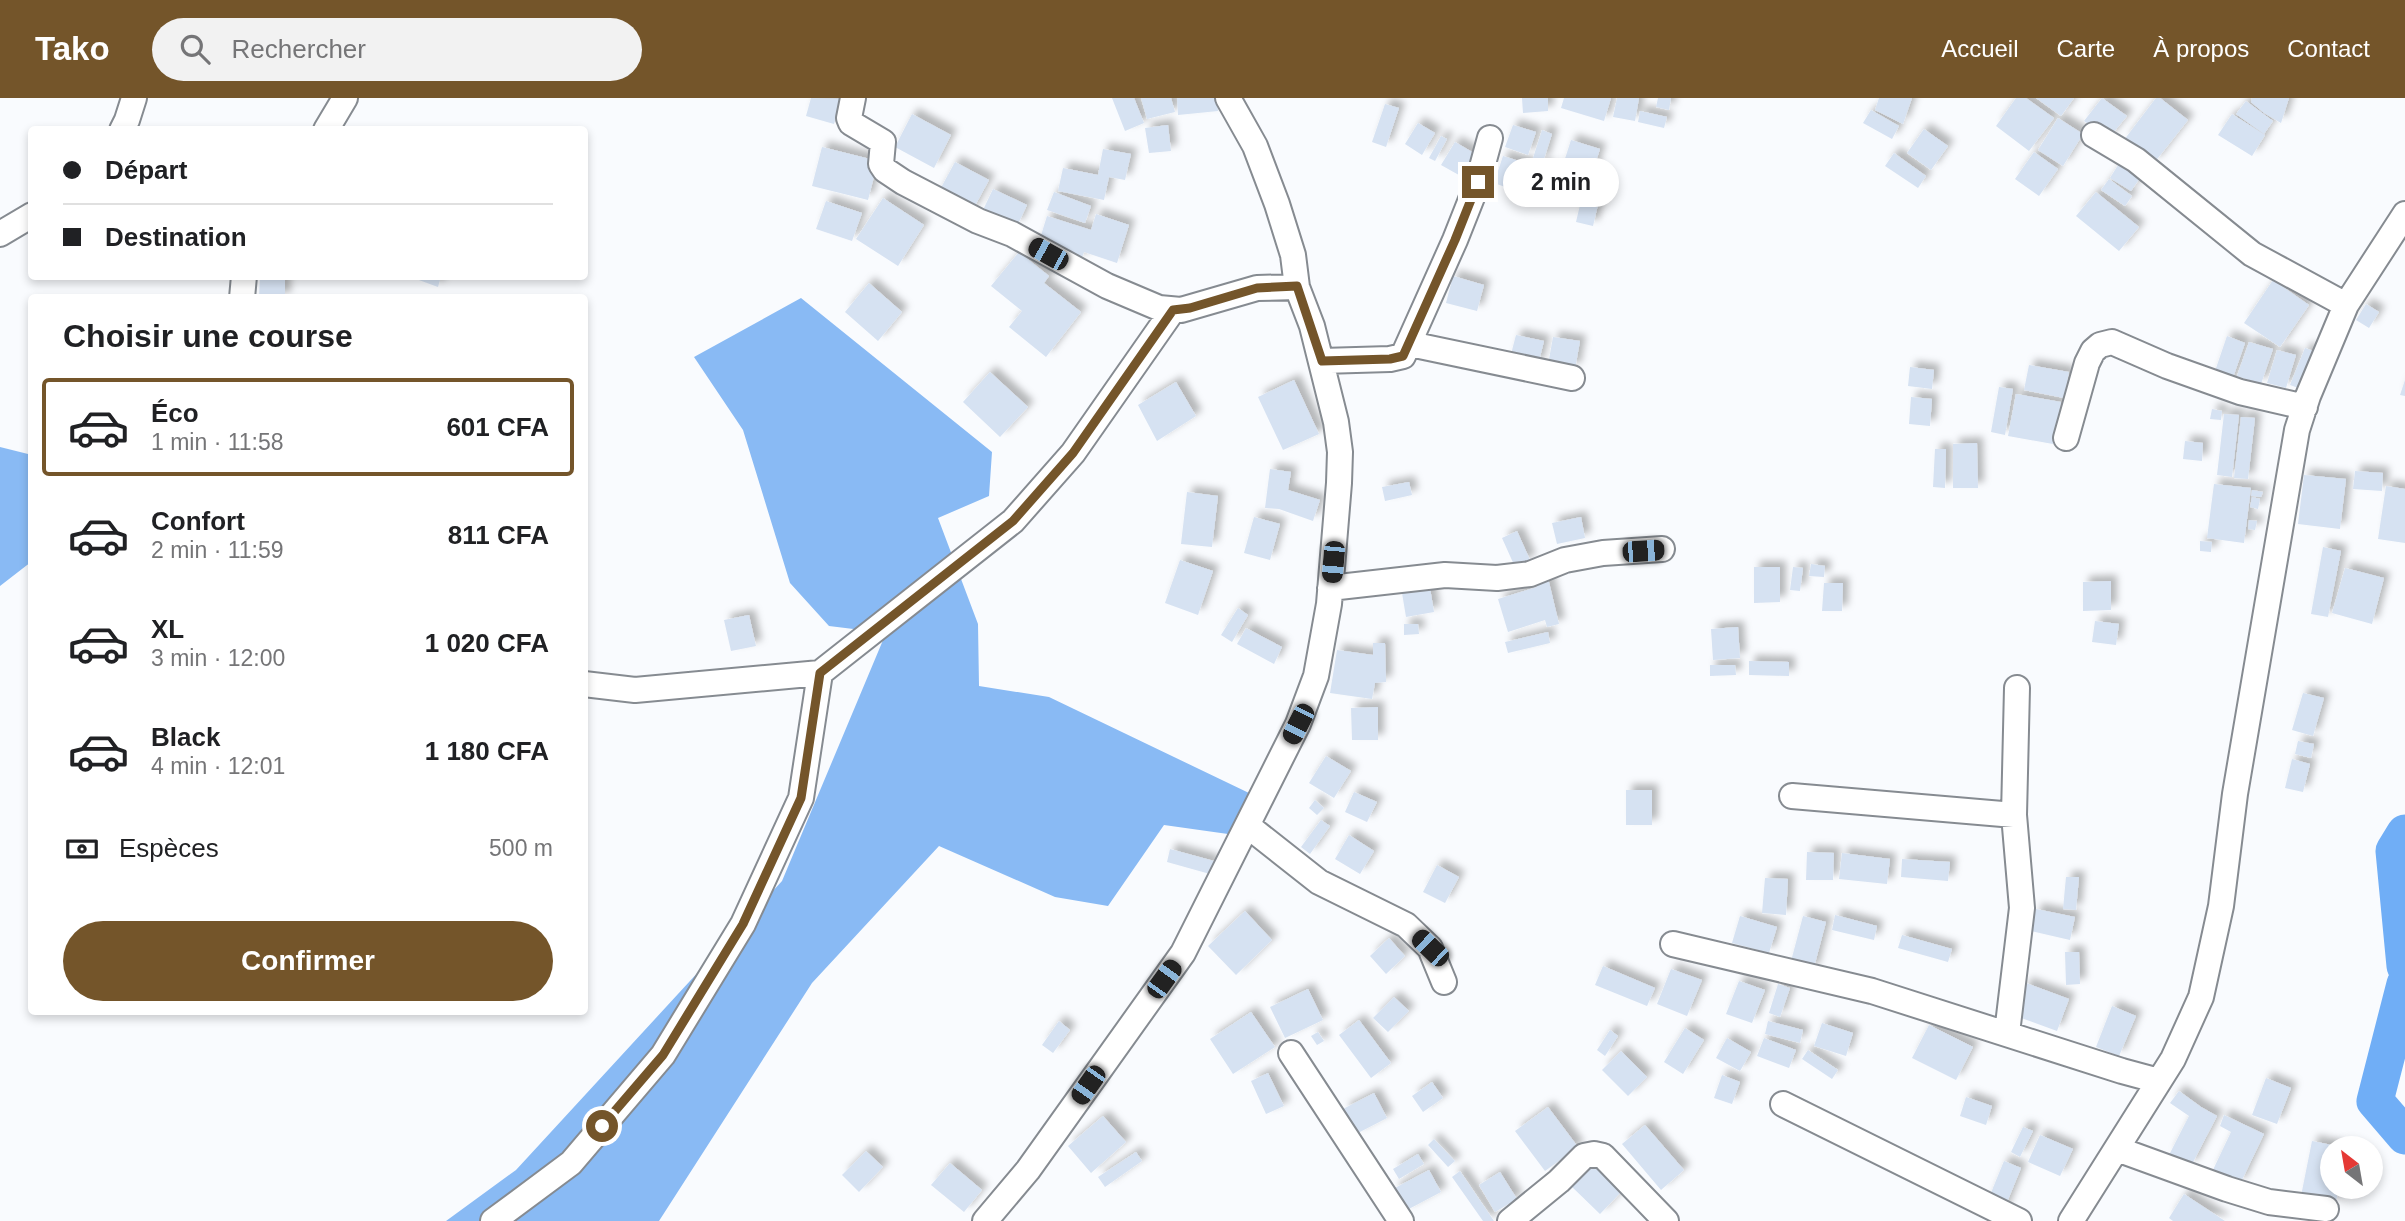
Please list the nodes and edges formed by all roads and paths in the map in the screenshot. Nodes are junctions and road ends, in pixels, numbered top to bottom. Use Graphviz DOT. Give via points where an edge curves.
graph roads {
  1 [pos="134,98"];
  2 [pos="345,98"];
  3 [pos="853,98"];
  4 [pos="1228,98"];
  5 [pos="124,126"];
  6 [pos="328,126"];
  7 [pos="2094,135"];
  8 [pos="1490,138"];
  9 [pos="2405,214"];
  10 [pos="28,217"];
  11 [pos="0,234"];
  12 [pos="2395,249"];
  13 [pos="1297,286"];
  14 [pos="2346,305"];
  15 [pos="1173,310"];
  16 [pos="1410,344"];
  17 [pos="1322,361"];
  18 [pos="1572,378"];
  19 [pos="2305,407"];
  20 [pos="2066,438"];
  21 [pos="1662,550"];
  22 [pos="1330,588"];
  23 [pos="820,673"];
  24 [pos="588,684"];
  25 [pos="2017,688"];
  26 [pos="1792,796"];
  27 [pos="2014,816"];
  28 [pos="1248,826"];
  29 [pos="1674,944"];
  30 [pos="1444,982"];
  31 [pos="2007,1033"];
  32 [pos="1292,1053"];
  33 [pos="2160,1081"];
  34 [pos="1783,1104"];
  35 [pos="2117,1149"];
  36 [pos="2326,1209"];
  37 [pos="493,1221"];
  38 [pos="985,1221"];
  39 [pos="1401,1221"];
  40 [pos="1510,1221"];
  41 [pos="1666,1221"];
  42 [pos="2019,1221"];
  43 [pos="2071,1221"];
  1 -- 5 [label="street"];
  2 -- 6 [label="street"];
  3 -- 15 [label="street" via="850,123 881,139 880,164 903,182 1107,286"];
  4 -- 13 [label="street" via="1255,146 1277,204"];
  7 -- 14 [label="street" via="2136,160 2252,254"];
  8 -- 16 [label="street" via="1478,182"];
  9 -- 12 [label="street"];
  10 -- 11 [label="street"];
  12 -- 14 [label="street"];
  13 -- 15 [label="street" via="1257,288"];
  13 -- 17 [label="street"];
  14 -- 19 [label="street"];
  15 -- 23 [label="street" via="1073,453 1013,521"];
  16 -- 17 [label="street" via="1403,356 1390,359"];
  16 -- 18 [label="street"];
  17 -- 22 [label="street" via="1340,452"];
  19 -- 20 [label="street" via="2240,393 2112,342 2093,351"];
  19 -- 33 [label="street" via="2297,430 2235,794 2221,906 2201,997"];
  21 -- 22 [label="street" via="1603,553 1565,560 1530,574 1497,578 1445,575"];
  22 -- 28 [label="street" via="1313,686"];
  23 -- 24 [label="street" via="635,690"];
  23 -- 37 [label="street" via="801,798 743,924 663,1055 571,1163"];
  25 -- 27 [label="street"];
  26 -- 27 [label="street"];
  27 -- 31 [label="street" via="2022,908"];
  28 -- 30 [label="street" via="1319,882 1406,925 1430,948"];
  28 -- 38 [label="street" via="1183,953 1028,1170"];
  29 -- 31 [label="street" via="1872,991"];
  31 -- 33 [label="street"];
  32 -- 39 [label="street"];
  33 -- 35 [label="street"];
  34 -- 42 [label="street"];
  35 -- 36 [label="street" via="2269,1202"];
  35 -- 43 [label="street"];
  40 -- 41 [label="street" via="1584,1156 1594,1154 1603,1156"];
}
